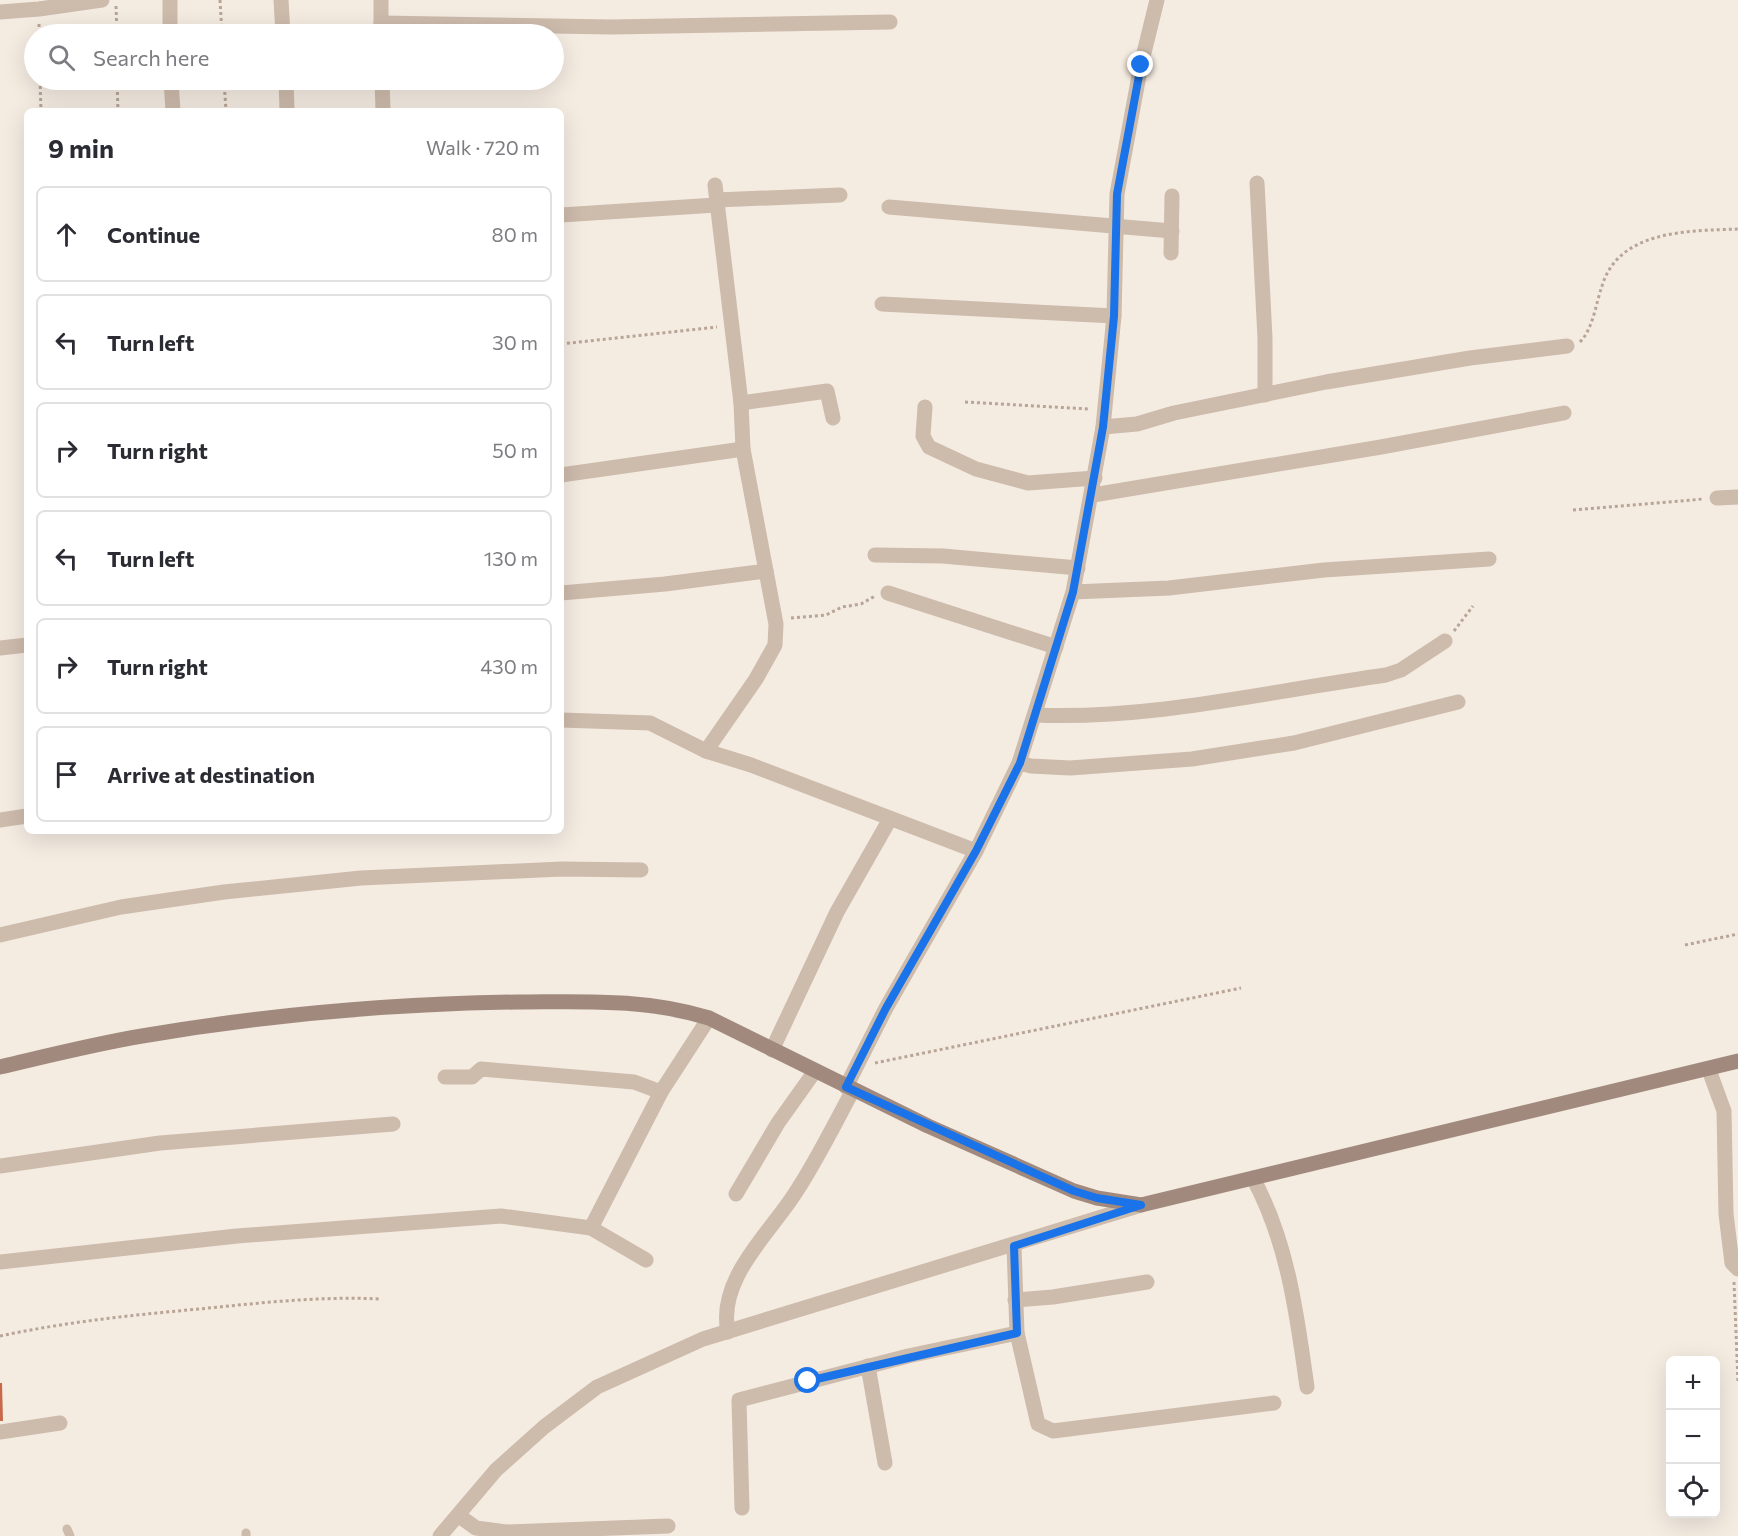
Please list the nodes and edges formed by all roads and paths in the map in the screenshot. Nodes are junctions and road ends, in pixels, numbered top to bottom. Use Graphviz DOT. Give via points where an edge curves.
graph roads {
  1 [pos="102,0"];
  2 [pos="116,0"];
  3 [pos="170,0"];
  4 [pos="220,0"];
  5 [pos="281,0"];
  6 [pos="381,0"];
  7 [pos="1156,0"];
  8 [pos="0,12"];
  9 [pos="890,22"];
  10 [pos="117,24"];
  11 [pos="170,24"];
  12 [pos="221,24"];
  13 [pos="282,24"];
  14 [pos="381,24"];
  15 [pos="564,27"];
  16 [pos="40,90"];
  17 [pos="117,90"];
  18 [pos="172,90"];
  19 [pos="225,90"];
  20 [pos="286,90"];
  21 [pos="382,90"];
  22 [pos="41,108"];
  23 [pos="118,108"];
  24 [pos="173,108"];
  25 [pos="226,108"];
  26 [pos="287,108"];
  27 [pos="383,108"];
  28 [pos="1257,183"];
  29 [pos="840,195"];
  30 [pos="1172,196"];
  31 [pos="716,197"];
  32 [pos="889,207"];
  33 [pos="564,215"];
  34 [pos="1116,228"];
  35 [pos="1738,229"];
  36 [pos="1172,231"];
  37 [pos="1171,253"];
  38 [pos="882,304"];
  39 [pos="1114,316"];
  40 [pos="730,326"];
  41 [pos="564,344"];
  42 [pos="1567,346"];
  43 [pos="1265,395"];
  44 [pos="965,402"];
  45 [pos="741,403"];
  46 [pos="925,407"];
  47 [pos="1105,410"];
  48 [pos="1564,413"];
  49 [pos="833,418"];
  50 [pos="1103,427"];
  51 [pos="743,449"];
  52 [pos="564,476"];
  53 [pos="1095,478"];
  54 [pos="1093,495"];
  55 [pos="1738,497"];
  56 [pos="1717,498"];
  57 [pos="1573,510"];
  58 [pos="875,555"];
  59 [pos="1489,559"];
  60 [pos="1078,568"];
  61 [pos="766,571"];
  62 [pos="564,592"];
  63 [pos="1073,592"];
  64 [pos="888,593"];
  65 [pos="1473,606"];
  66 [pos="776,624"];
  67 [pos="1445,641"];
  68 [pos="24,645"];
  69 [pos="1056,647"];
  70 [pos="0,648"];
  71 [pos="1458,702"];
  72 [pos="1035,715"];
  73 [pos="564,720"];
  74 [pos="706,751"];
  75 [pos="1020,763"];
  76 [pos="24,816"];
  77 [pos="890,819"];
  78 [pos="0,820"];
  79 [pos="976,851"];
  80 [pos="641,870"];
  81 [pos="1738,934"];
  82 [pos="0,935"];
  83 [pos="1685,945"];
  84 [pos="1241,988"];
  85 [pos="709,1018"];
  86 [pos="772,1050"];
  87 [pos="1738,1061"];
  88 [pos="867,1065"];
  89 [pos="0,1066"];
  90 [pos="1709,1070"];
  91 [pos="814,1071"];
  92 [pos="445,1077"];
  93 [pos="850,1088"];
  94 [pos="661,1092"];
  95 [pos="393,1124"];
  96 [pos="0,1166"];
  97 [pos="1253,1178"];
  98 [pos="736,1194"];
  99 [pos="1141,1205"];
  100 [pos="591,1228"];
  101 [pos="1014,1246"];
  102 [pos="646,1260"];
  103 [pos="0,1262"];
  104 [pos="1737,1269"];
  105 [pos="1147,1282"];
  106 [pos="381,1299"];
  107 [pos="1015,1300"];
  108 [pos="728,1332"];
  109 [pos="1017,1333"];
  110 [pos="0,1336"];
  111 [pos="868,1366"];
  112 [pos="1738,1382"];
  113 [pos="1307,1387"];
  114 [pos="1274,1403"];
  115 [pos="60,1423"];
  116 [pos="0,1432"];
  117 [pos="885,1462"];
  118 [pos="742,1508"];
  119 [pos="459,1516"];
  120 [pos="668,1526"];
  121 [pos="440,1536"];
  1 -- 8 [label="street"];
  2 -- 10 [label="path"];
  3 -- 11 [label="street"];
  4 -- 12 [label="path"];
  5 -- 13 [label="street"];
  6 -- 14 [label="street"];
  7 -- 34 [label="street" via="1125,144"];
  9 -- 15 [label="street"];
  16 -- 22 [label="path"];
  17 -- 23 [label="path"];
  18 -- 24 [label="street"];
  19 -- 25 [label="path"];
  20 -- 26 [label="street"];
  21 -- 27 [label="street"];
  28 -- 43 [label="street"];
  29 -- 31 [label="street"];
  30 -- 36 [label="street"];
  31 -- 33 [label="street"];
  31 -- 40 [label="street"];
  32 -- 34 [label="street"];
  34 -- 36 [label="street"];
  34 -- 39 [label="street"];
  35 -- 42 [label="path" via="1691,231 1655,238 1621,255 1603,281 1587,333 1582,341"];
  36 -- 37 [label="street"];
  38 -- 39 [label="street"];
  39 -- 47 [label="street"];
  40 -- 41 [label="path"];
  40 -- 45 [label="street"];
  42 -- 43 [label="street" via="1470,358"];
  43 -- 50 [label="street" via="1137,424"];
  44 -- 47 [label="path"];
  45 -- 49 [label="street" via="827,391"];
  45 -- 51 [label="street"];
  46 -- 53 [label="street" via="923,436 929,447 976,470 1028,483"];
  47 -- 50 [label="street"];
  48 -- 54 [label="street"];
  50 -- 53 [label="street"];
  51 -- 52 [label="street"];
  51 -- 61 [label="street"];
  53 -- 54 [label="street"];
  54 -- 60 [label="street"];
  55 -- 56 [label="street"];
  56 -- 57 [label="path"];
  58 -- 60 [label="street" via="943,556"];
  59 -- 63 [label="street" via="1324,570 1169,588"];
  60 -- 63 [label="street"];
  61 -- 62 [label="street"];
  61 -- 66 [label="street"];
  63 -- 69 [label="street"];
  64 -- 66 [label="path" via="826,615 795,617"];
  64 -- 69 [label="street"];
  65 -- 67 [label="path"];
  66 -- 74 [label="street" via="775,645"];
  67 -- 72 [label="street" via="1401,670 1386,675 1159,709 1073,717"];
  68 -- 70 [label="street"];
  69 -- 72 [label="street"];
  71 -- 75 [label="street" via="1294,743 1192,759 1070,768"];
  72 -- 75 [label="street"];
  73 -- 74 [label="street" via="651,723"];
  74 -- 77 [label="street"];
  75 -- 79 [label="street"];
  76 -- 78 [label="street"];
  77 -- 79 [label="street"];
  77 -- 86 [label="street" via="837,912"];
  79 -- 93 [label="street" via="886,1008"];
  80 -- 82 [label="street" via="562,869 362,878 121,907"];
  81 -- 83 [label="path"];
  84 -- 88 [label="path"];
  85 -- 86 [label="main road"];
  85 -- 89 [label="main road" via="672,1007 624,1001 396,1007 141,1036"];
  85 -- 94 [label="street"];
  86 -- 91 [label="main road"];
  87 -- 90 [label="main road"];
  90 -- 97 [label="main road"];
  90 -- 104 [label="street" via="1724,1111 1726,1214 1732,1263"];
  91 -- 93 [label="main road"];
  91 -- 98 [label="street"];
  92 -- 94 [label="street" via="472,1077 481,1069 634,1082"];
  93 -- 99 [label="main road" via="1074,1191"];
  93 -- 108 [label="street" via="795,1194 741,1268 726,1306"];
  94 -- 100 [label="street"];
  95 -- 96 [label="street" via="160,1143"];
  97 -- 99 [label="main road"];
  97 -- 113 [label="street" via="1277,1229 1296,1309"];
  99 -- 101 [label="street"];
  100 -- 102 [label="street"];
  100 -- 103 [label="street" via="501,1216 237,1236"];
  101 -- 107 [label="street"];
  101 -- 108 [label="street"];
  104 -- 112 [label="path" via="1734,1282"];
  105 -- 107 [label="street" via="1053,1298"];
  106 -- 110 [label="path" via="314,1299 228,1306 52,1325"];
  107 -- 109 [label="street"];
  108 -- 119 [label="street" via="703,1339 597,1387 496,1470"];
  109 -- 111 [label="street"];
  109 -- 114 [label="street" via="1038,1424 1053,1431"];
  111 -- 117 [label="street"];
  111 -- 118 [label="street" via="739,1400"];
  115 -- 116 [label="street"];
  119 -- 120 [label="street" via="476,1528 506,1532"];
  119 -- 121 [label="street"];
}
